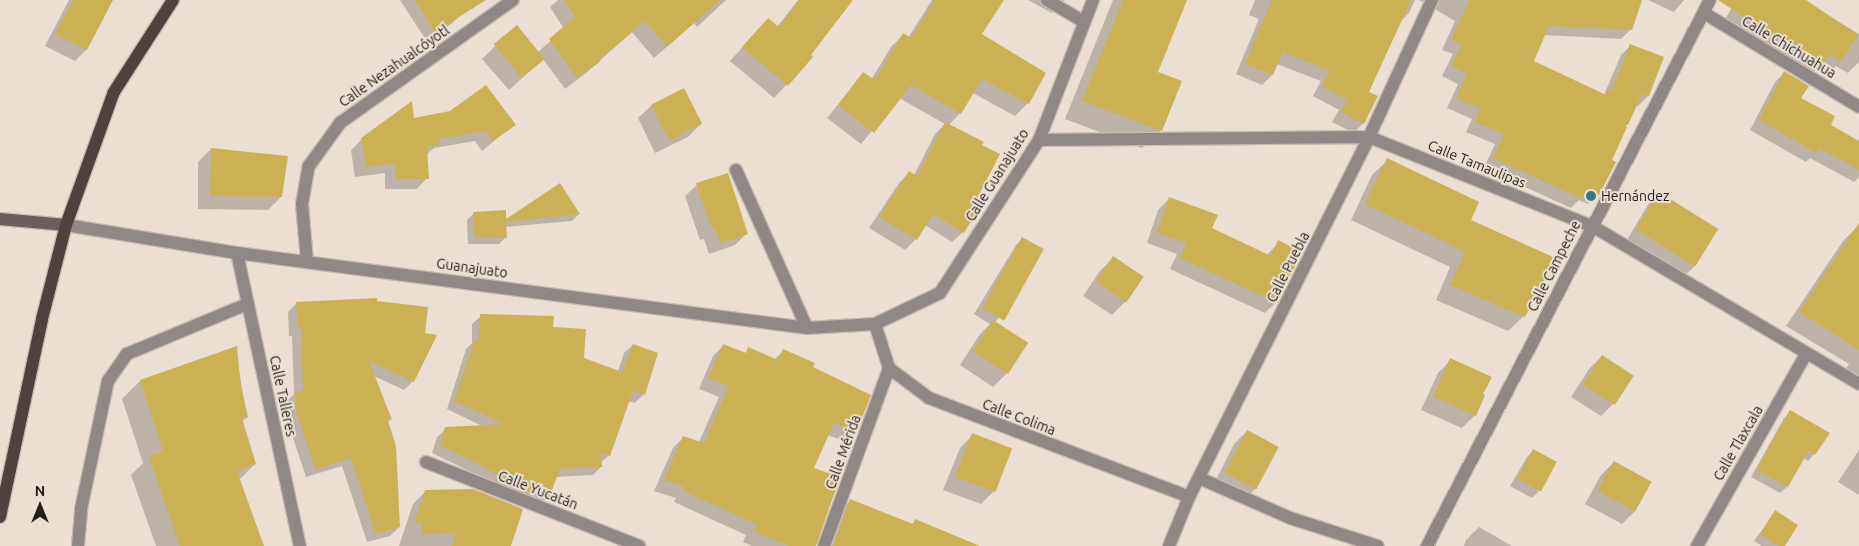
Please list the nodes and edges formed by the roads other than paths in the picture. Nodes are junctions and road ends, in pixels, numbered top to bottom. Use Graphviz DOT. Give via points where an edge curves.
graph roads {
  1 [pos="173,0"];
  2 [pos="513,0"];
  3 [pos="1047,0"];
  4 [pos="1093,0"];
  5 [pos="1432,0"];
  6 [pos="1710,0"];
  7 [pos="1704,13"];
  8 [pos="1084,22"];
  9 [pos="1859,107"];
  10 [pos="1369,137"];
  11 [pos="1039,140"];
  12 [pos="736,170"];
  13 [pos="0,219"];
  14 [pos="66,225"];
  15 [pos="1592,226"];
  16 [pos="237,253"];
  17 [pos="307,261"];
  18 [pos="247,304"];
  19 [pos="875,324"];
  20 [pos="807,328"];
  21 [pos="1806,354"];
  22 [pos="889,368"];
  23 [pos="1859,384"];
  24 [pos="426,462"];
  25 [pos="1198,478"];
  26 [pos="1189,497"];
  27 [pos="0,517"];
  28 [pos="78,546"];
  29 [pos="300,546"];
  30 [pos="639,546"];
  31 [pos="824,546"];
  32 [pos="1169,546"];
  33 [pos="1378,546"];
  34 [pos="1427,546"];
  35 [pos="1697,546"];
  1 -- 14 [label="main road" via="114,92"];
  2 -- 17 [label="street, Calle Nezahualcóyotl" via="340,123 309,166 302,204"];
  3 -- 8 [label="street"];
  4 -- 8 [label="street, Calle Guanajuato"];
  5 -- 10 [label="street, Calle Puebla"];
  6 -- 7 [label="street, Calle Campeche"];
  7 -- 9 [label="street, Calle Chichuahua"];
  7 -- 15 [label="street, Calle Campeche"];
  8 -- 11 [label="street, Calle Guanajuato"];
  10 -- 11 [label="street, Calle Tamaulipas"];
  10 -- 15 [label="street, Calle Tamaulipas"];
  10 -- 25 [label="street, Calle Puebla"];
  11 -- 19 [label="street, Calle Guanajuato" via="940,294"];
  12 -- 20 [label="street"];
  13 -- 14 [label="main road"];
  14 -- 16 [label="street, Guanajuato"];
  14 -- 27 [label="main road" via="42,319"];
  15 -- 21 [label="street, Calle Tamaulipas"];
  15 -- 34 [label="street, Calle Campeche"];
  16 -- 17 [label="street, Guanajuato"];
  16 -- 18 [label="street, Calle Talleres"];
  17 -- 20 [label="street, Guanajuato"];
  18 -- 28 [label="street" via="127,354 108,381 81,510"];
  18 -- 29 [label="street, Calle Talleres"];
  19 -- 20 [label="street, Guanajuato"];
  19 -- 22 [label="street"];
  21 -- 23 [label="street, Calle Tamaulipas"];
  21 -- 35 [label="street, Calle Tlaxcala"];
  22 -- 26 [label="street, Calle Colima" via="929,398"];
  22 -- 31 [label="street, Calle Mérida"];
  24 -- 30 [label="street, Calle Yucatán"];
  25 -- 26 [label="street, Calle Puebla"];
  25 -- 33 [label="street" via="1290,518"];
  26 -- 32 [label="street, Calle Puebla"];
}
